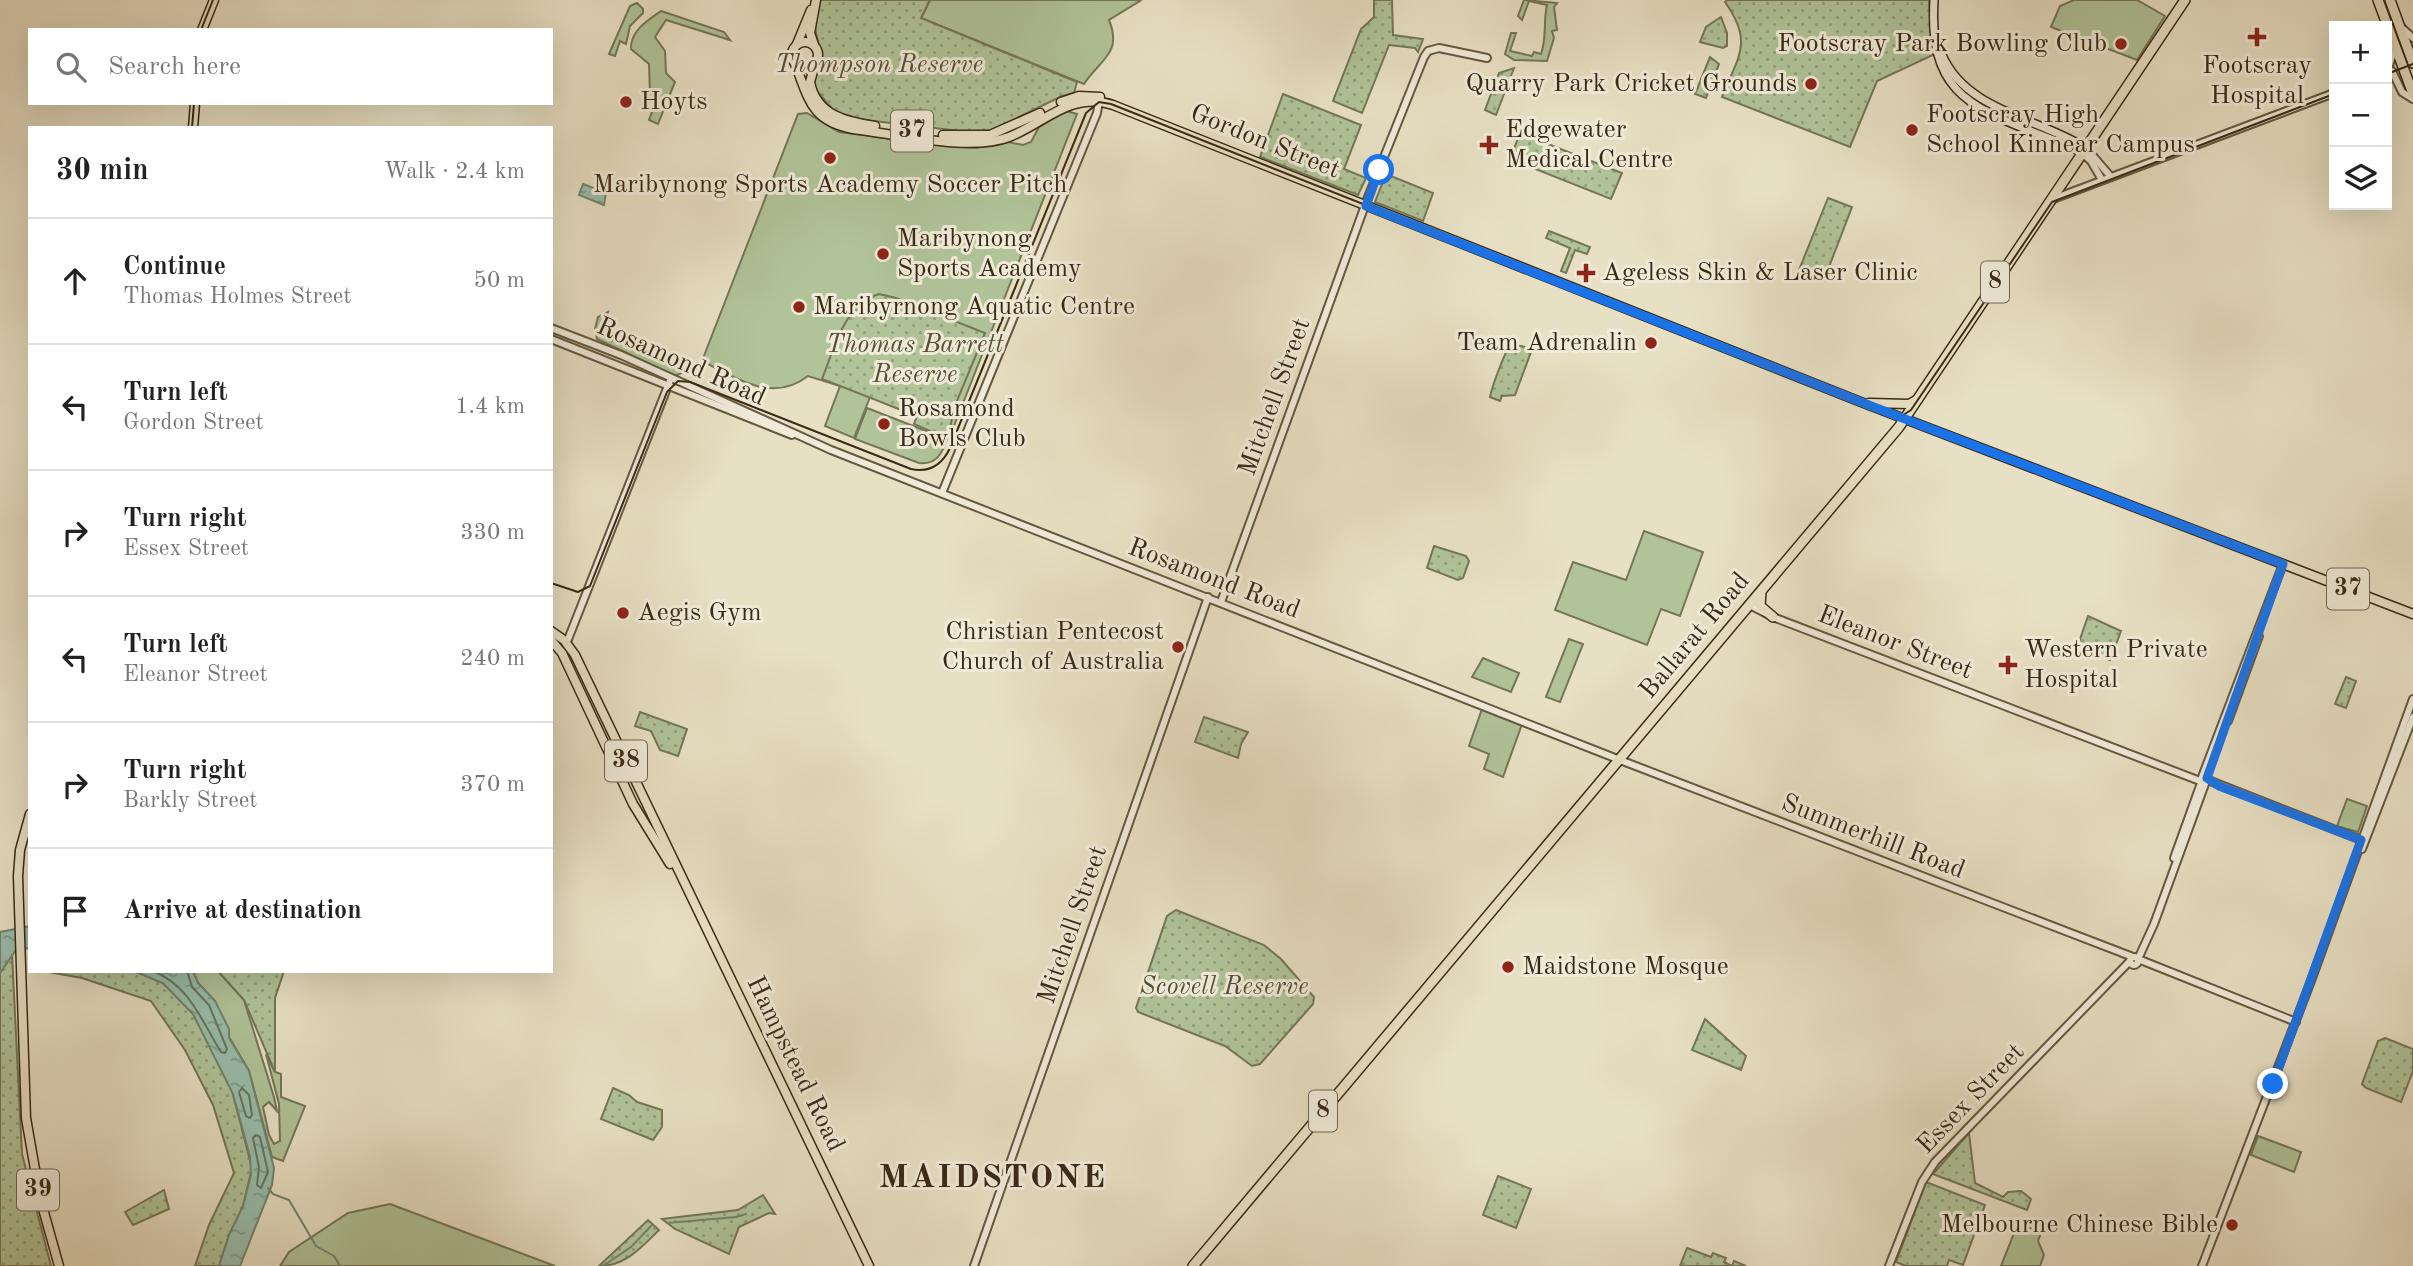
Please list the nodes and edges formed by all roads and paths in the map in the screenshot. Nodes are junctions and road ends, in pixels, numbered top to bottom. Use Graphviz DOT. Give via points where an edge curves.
graph roads {
  1 [pos="214,0"];
  2 [pos="815,0"];
  3 [pos="2185,0"];
  4 [pos="2378,0"];
  5 [pos="2390,0"];
  6 [pos="1934,3"];
  7 [pos="2400,27"];
  8 [pos="203,28"];
  9 [pos="2413,38"];
  10 [pos="797,44"];
  11 [pos="815,47"];
  12 [pos="2395,47"];
  13 [pos="1487,58"];
  14 [pos="2392,60"];
  15 [pos="2413,63"];
  16 [pos="795,64"];
  17 [pos="815,64"];
  18 [pos="2403,67"];
  19 [pos="2392,71"];
  20 [pos="2392,76"];
  21 [pos="2329,95"];
  22 [pos="2413,97"];
  23 [pos="1096,99"];
  24 [pos="1984,101"];
  25 [pos="195,105"];
  26 [pos="1980,110"];
  27 [pos="2021,116"];
  28 [pos="2040,124"];
  29 [pos="193,126"];
  30 [pos="2017,126"];
  31 [pos="1011,129"];
  32 [pos="1020,132"];
  33 [pos="2036,134"];
  34 [pos="2084,151"];
  35 [pos="2110,177"];
  36 [pos="2102,180"];
  37 [pos="2051,199"];
  38 [pos="1366,206"];
  39 [pos="553,329"];
  40 [pos="553,340"];
  41 [pos="671,378"];
  42 [pos="684,384"];
  43 [pos="668,386"];
  44 [pos="681,392"];
  45 [pos="1918,399"];
  46 [pos="1866,404"];
  47 [pos="1905,419"];
  48 [pos="794,435"];
  49 [pos="942,494"];
  50 [pos="2282,568"];
  51 [pos="1762,591"];
  52 [pos="1208,597"];
  53 [pos="1221,602"];
  54 [pos="1750,605"];
  55 [pos="2413,614"];
  56 [pos="1773,617"];
  57 [pos="553,632"];
  58 [pos="567,642"];
  59 [pos="553,643"];
  60 [pos="562,654"];
  61 [pos="2413,699"];
  62 [pos="2413,717"];
  63 [pos="2404,732"];
  64 [pos="1620,760"];
  65 [pos="2204,780"];
  66 [pos="28,821"];
  67 [pos="2363,841"];
  68 [pos="682,881"];
  69 [pos="2134,960"];
  70 [pos="2296,1022"];
  71 [pos="59,1266"];
  72 [pos="869,1266"];
  73 [pos="974,1266"];
  74 [pos="1193,1266"];
  75 [pos="1889,1266"];
  76 [pos="2202,1266"];
  1 -- 8 [label="main road"];
  2 -- 10 [label="main road, 37"];
  2 -- 11 [label="main road, 37" via="810,33"];
  3 -- 34 [label="highway, Ballarat Road / 8"];
  4 -- 12 [label="highway"];
  5 -- 7 [label="highway"];
  6 -- 24 [label="main road" via="1945,62 1960,82"];
  6 -- 26 [label="main road" via="1933,35 1942,67 1958,92"];
  7 -- 9 [label="street"];
  7 -- 15 [label="highway"];
  10 -- 11 [label="main road"];
  10 -- 16 [label="main road, 37" via="792,52"];
  11 -- 17 [label="main road, 37"];
  12 -- 14 [label="street"];
  12 -- 18 [label="highway"];
  13 -- 38 [label="street, Mitchell Street" via="1439,48 1428,51"];
  15 -- 18 [label="highway"];
  16 -- 17 [label="main road" via="805,68"];
  16 -- 32 [label="main road, Gordon Street / 37" via="811,105 838,126 967,143 993,142"];
  17 -- 31 [label="main road, Gordon Street / 37" via="810,77 814,97 829,113 846,121 965,137"];
  18 -- 19 [label="street"];
  18 -- 22 [label="highway"];
  20 -- 22 [label="street"];
  21 -- 35 [label="street"];
  23 -- 31 [label="main road, Gordon Street / 37" via="1069,99"];
  23 -- 32 [label="main road, Gordon Street / 37" via="1064,106"];
  23 -- 38 [label="main road, Gordon Street / 37"];
  23 -- 49 [label="street" via="1090,128"];
  24 -- 26 [label="main road"];
  24 -- 27 [label="main road"];
  25 -- 29 [label="main road"];
  26 -- 30 [label="main road"];
  27 -- 28 [label="main road"];
  27 -- 30 [label="main road"];
  28 -- 33 [label="main road"];
  28 -- 34 [label="main road"];
  30 -- 33 [label="main road"];
  31 -- 32 [label="main road"];
  33 -- 34 [label="main road"];
  34 -- 35 [label="street"];
  34 -- 36 [label="street"];
  34 -- 37 [label="highway, Ballarat Road / 8"];
  35 -- 36 [label="street"];
  36 -- 37 [label="street"];
  37 -- 45 [label="highway, Ballarat Road / 8"];
  38 -- 46 [label="main road, Gordon Street / 37"];
  38 -- 53 [label="street, Mitchell Street"];
  39 -- 41 [label="street, Rosamond Road"];
  40 -- 43 [label="street, Rosamond Road"];
  41 -- 42 [label="street, Rosamond Road"];
  41 -- 43 [label="street"];
  42 -- 44 [label="street"];
  42 -- 48 [label="street, Rosamond Road"];
  43 -- 44 [label="street, Rosamond Road"];
  43 -- 58 [label="street"];
  44 -- 48 [label="street, Rosamond Road"];
  45 -- 46 [label="main road" via="1907,404"];
  45 -- 47 [label="highway, Ballarat Road / 8"];
  46 -- 47 [label="main road, Gordon Street / 37"];
  47 -- 50 [label="main road, Gordon Street / 37"];
  47 -- 51 [label="highway, Ballarat Road / 8"];
  48 -- 49 [label="street, Rosamond Road"];
  49 -- 52 [label="street, Rosamond Road"];
  50 -- 55 [label="main road, Gordon Street / 37"];
  50 -- 65 [label="street, Essex Street"];
  51 -- 54 [label="highway, Ballarat Road / 8"];
  51 -- 56 [label="highway" via="1760,606"];
  52 -- 53 [label="street, Rosamond Road"];
  52 -- 73 [label="street, Mitchell Street"];
  53 -- 64 [label="street, Rosamond Road"];
  54 -- 56 [label="street, Eleanor Street"];
  54 -- 64 [label="highway, Ballarat Road / 8"];
  56 -- 65 [label="street, Eleanor Street"];
  57 -- 58 [label="main road, 38"];
  58 -- 60 [label="main road"];
  58 -- 68 [label="main road, Hampstead Road / 38"];
  59 -- 60 [label="main road, 38"];
  60 -- 68 [label="main road, Hampstead Road / 38" via="642,822"];
  61 -- 63 [label="street"];
  62 -- 63 [label="street"];
  63 -- 67 [label="street"];
  64 -- 69 [label="street, Summerhill Road"];
  64 -- 74 [label="highway, Ballarat Road / 8"];
  65 -- 67 [label="street, Eleanor Street"];
  65 -- 69 [label="street, Essex Street"];
  66 -- 71 [label="main road, 39" via="20,850 19,900 27,1129"];
  67 -- 70 [label="street"];
  68 -- 72 [label="main road, Hampstead Road / 38"];
  69 -- 70 [label="street, Summerhill Road"];
  69 -- 75 [label="street, Essex Street" via="1928,1170"];
  70 -- 76 [label="street"];
}
